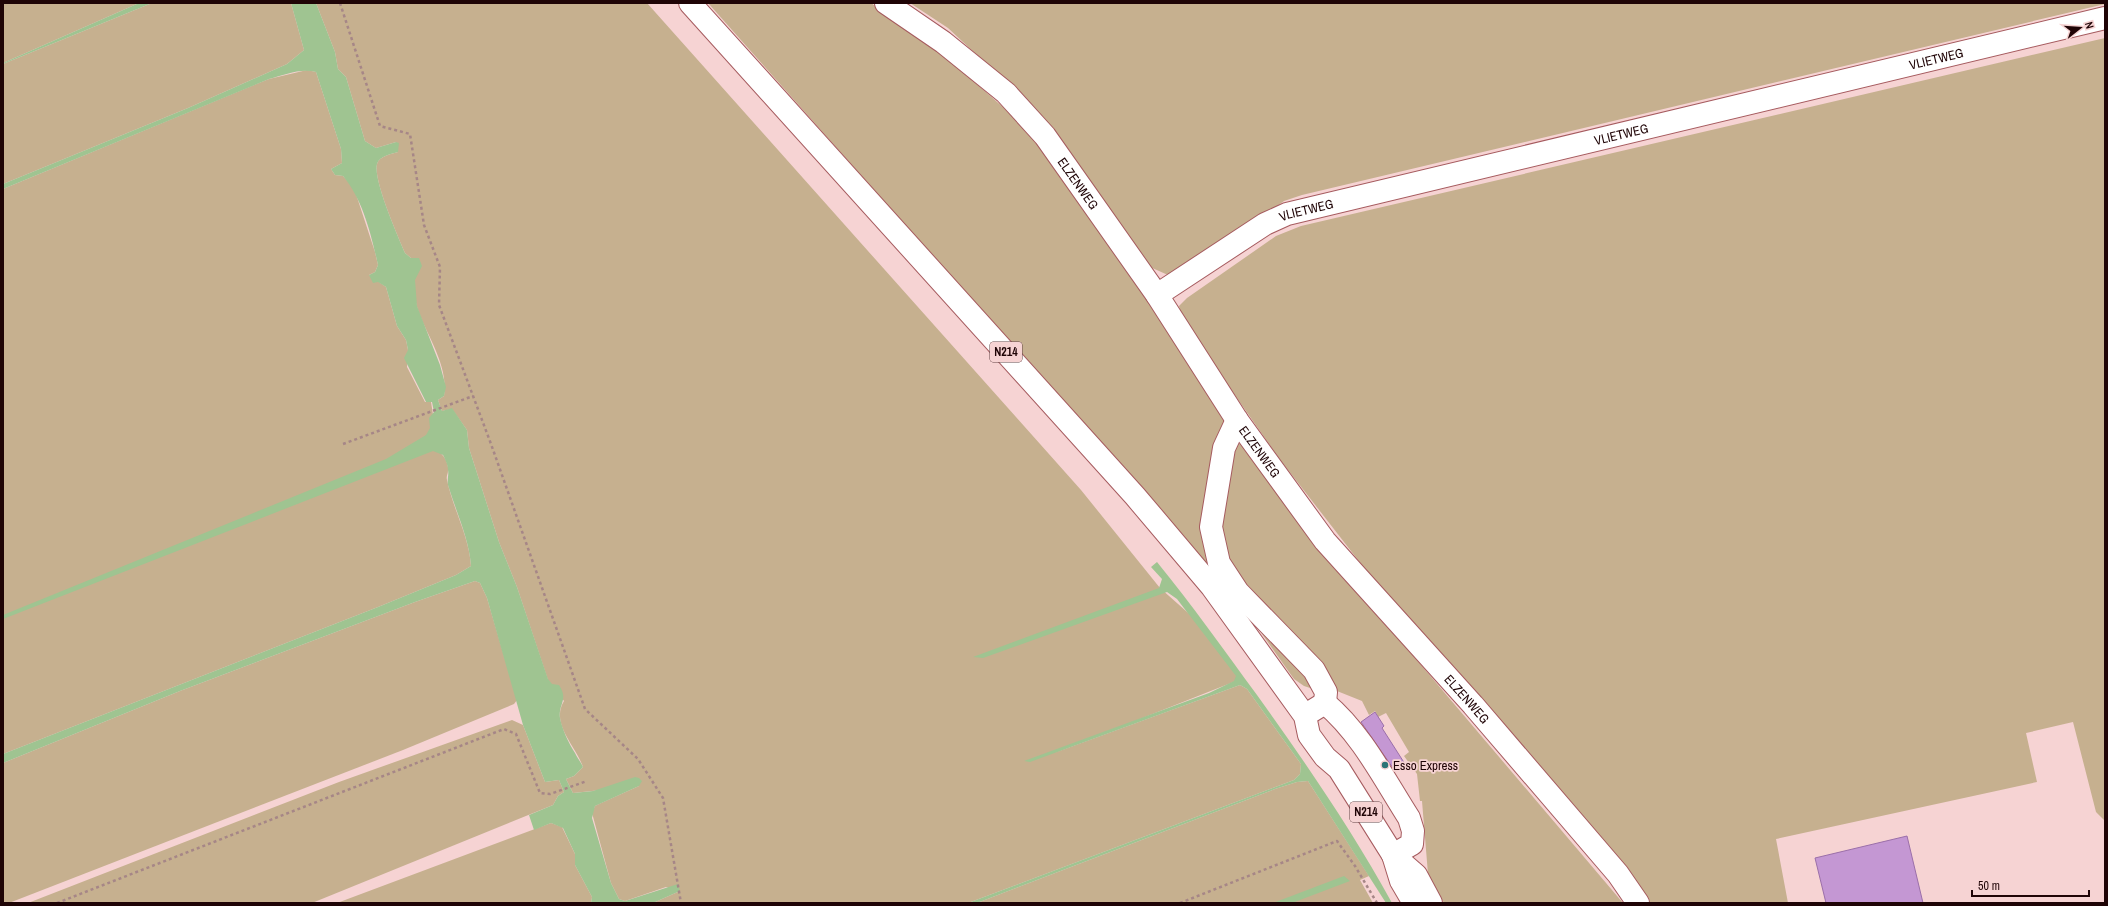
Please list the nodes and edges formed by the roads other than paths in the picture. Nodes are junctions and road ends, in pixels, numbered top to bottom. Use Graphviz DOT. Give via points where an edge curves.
graph roads {
  1 [pos="690,3"];
  2 [pos="886,3"];
  3 [pos="2105,18"];
  4 [pos="1157,295"];
  5 [pos="1237,420"];
  6 [pos="1325,704"];
  7 [pos="1304,716"];
  8 [pos="1393,855"];
  9 [pos="1414,903"];
  10 [pos="1431,903"];
  11 [pos="1638,903"];
  1 -- 7 [label="street, N214" via="1135,496 1212,587"];
  2 -- 4 [label="street, ELZENWEG" via="943,42 1006,93 1045,136"];
  3 -- 4 [label="street, VLIETWEG" via="1287,214 1265,224"];
  4 -- 5 [label="street, ELZENWEG"];
  5 -- 6 [label="street" via="1224,448 1211,527 1219,563 1238,592 1314,670 1326,692"];
  5 -- 11 [label="street, ELZENWEG" via="1325,541 1499,735 1618,874"];
  6 -- 7 [label="street"];
  6 -- 8 [label="street" via="1340,716 1363,746 1409,818 1413,831 1412,844"];
  7 -- 8 [label="street, N214" via="1319,725 1336,749 1340,769"];
  8 -- 9 [label="street, N214" via="1401,881"];
  8 -- 10 [label="street, N214" via="1416,875"];
}
